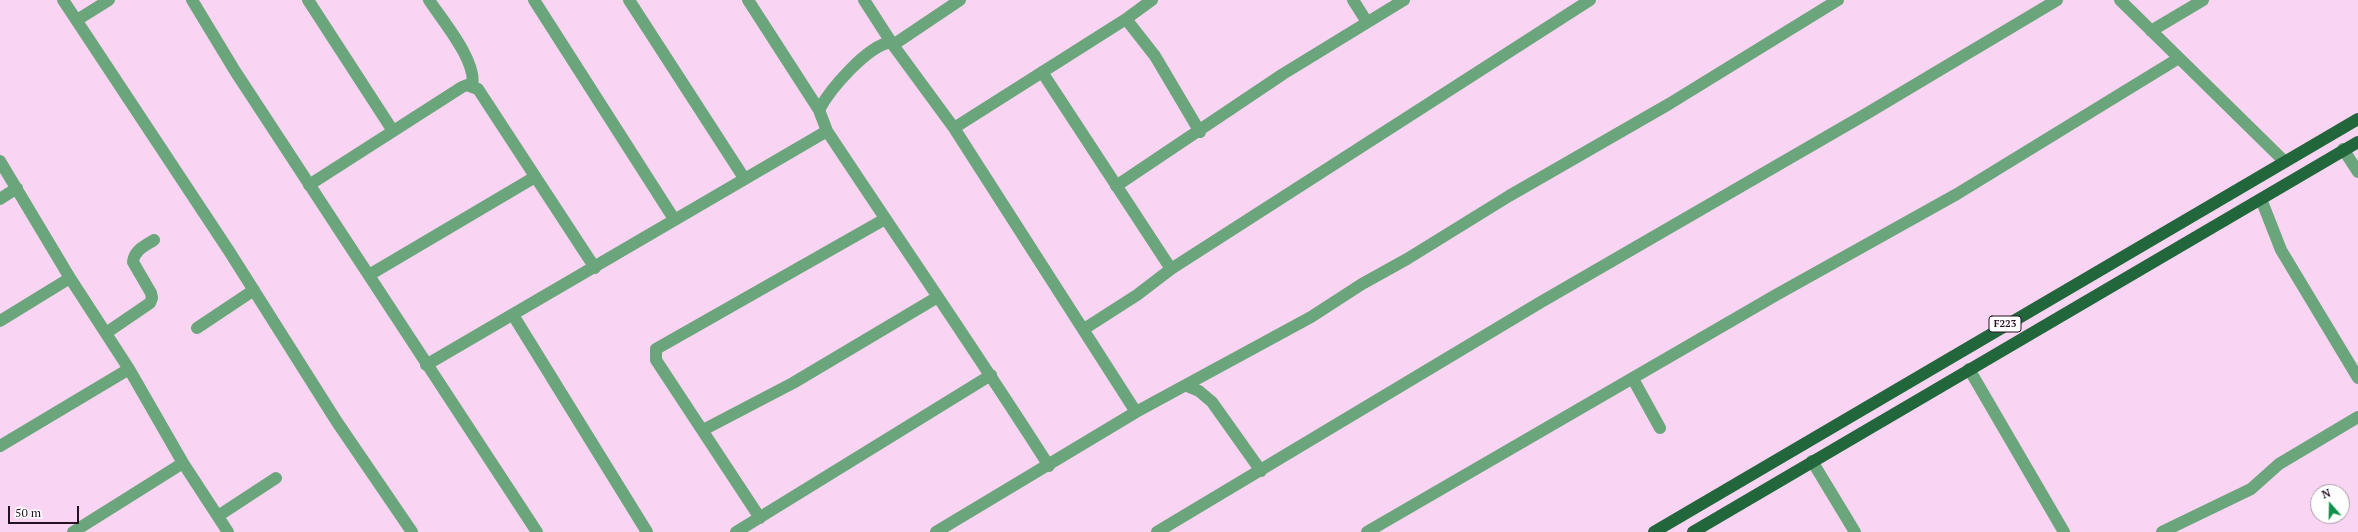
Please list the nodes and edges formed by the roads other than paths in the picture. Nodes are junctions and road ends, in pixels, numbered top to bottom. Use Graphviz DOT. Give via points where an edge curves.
graph roads {
  1 [pos="63,0"];
  2 [pos="109,0"];
  3 [pos="192,0"];
  4 [pos="308,0"];
  5 [pos="429,0"];
  6 [pos="534,0"];
  7 [pos="628,0"];
  8 [pos="748,0"];
  9 [pos="864,0"];
  10 [pos="960,0"];
  11 [pos="1152,0"];
  12 [pos="1353,0"];
  13 [pos="1404,0"];
  14 [pos="1590,0"];
  15 [pos="1838,0"];
  16 [pos="2057,0"];
  17 [pos="2120,0"];
  18 [pos="2203,0"];
  19 [pos="1126,19"];
  20 [pos="77,20"];
  21 [pos="1367,22"];
  22 [pos="2151,31"];
  23 [pos="893,45"];
  24 [pos="2179,58"];
  25 [pos="1042,72"];
  26 [pos="472,86"];
  27 [pos="820,110"];
  28 [pos="2357,121"];
  29 [pos="954,128"];
  30 [pos="393,131"];
  31 [pos="827,131"];
  32 [pos="1200,132"];
  33 [pos="2358,142"];
  34 [pos="2343,149"];
  35 [pos="0,161"];
  36 [pos="2284,161"];
  37 [pos="2358,172"];
  38 [pos="535,177"];
  39 [pos="744,178"];
  40 [pos="310,185"];
  41 [pos="1116,186"];
  42 [pos="17,188"];
  43 [pos="0,199"];
  44 [pos="2261,199"];
  45 [pos="674,219"];
  46 [pos="885,219"];
  47 [pos="154,240"];
  48 [pos="595,268"];
  49 [pos="1171,269"];
  50 [pos="369,275"];
  51 [pos="70,278"];
  52 [pos="254,290"];
  53 [pos="936,298"];
  54 [pos="513,315"];
  55 [pos="0,321"];
  56 [pos="197,328"];
  57 [pos="1084,329"];
  58 [pos="106,333"];
  59 [pos="426,365"];
  60 [pos="129,368"];
  61 [pos="1969,369"];
  62 [pos="991,375"];
  63 [pos="2358,378"];
  64 [pos="1633,379"];
  65 [pos="1187,386"];
  66 [pos="1136,412"];
  67 [pos="2358,417"];
  68 [pos="1660,428"];
  69 [pos="703,430"];
  70 [pos="0,446"];
  71 [pos="1812,461"];
  72 [pos="184,463"];
  73 [pos="1049,466"];
  74 [pos="1261,471"];
  75 [pos="276,478"];
  76 [pos="218,516"];
  77 [pos="760,518"];
  78 [pos="73,532"];
  79 [pos="228,532"];
  80 [pos="412,532"];
  81 [pos="536,532"];
  82 [pos="646,532"];
  83 [pos="736,532"];
  84 [pos="936,532"];
  85 [pos="1157,532"];
  86 [pos="1366,532"];
  87 [pos="1654,532"];
  88 [pos="1693,532"];
  89 [pos="1856,532"];
  90 [pos="2064,532"];
  91 [pos="2162,532"];
  1 -- 20 [label="street"];
  2 -- 20 [label="street"];
  3 -- 40 [label="street"];
  4 -- 30 [label="street"];
  5 -- 26 [label="street" via="471,65 474,79"];
  6 -- 45 [label="street"];
  7 -- 39 [label="street"];
  8 -- 27 [label="street"];
  9 -- 23 [label="street"];
  10 -- 23 [label="street"];
  11 -- 19 [label="street"];
  12 -- 21 [label="street"];
  13 -- 21 [label="street"];
  14 -- 49 [label="street"];
  15 -- 65 [label="street" via="1669,104 1509,196 1310,317"];
  16 -- 74 [label="street" via="1541,302"];
  17 -- 22 [label="street"];
  18 -- 22 [label="street"];
  19 -- 25 [label="street"];
  19 -- 32 [label="street" via="1155,56"];
  20 -- 52 [label="street"];
  21 -- 32 [label="street" via="1283,74"];
  22 -- 24 [label="street"];
  23 -- 27 [label="street" via="891,42 885,43 858,61 825,100"];
  23 -- 29 [label="street"];
  24 -- 36 [label="street"];
  24 -- 64 [label="street" via="1957,194 1769,299"];
  25 -- 29 [label="street"];
  25 -- 41 [label="street"];
  26 -- 30 [label="street" via="462,87"];
  26 -- 38 [label="street" via="478,89"];
  27 -- 31 [label="street"];
  28 -- 36 [label="main road, F223"];
  29 -- 57 [label="street"];
  30 -- 40 [label="street"];
  31 -- 39 [label="street"];
  31 -- 46 [label="street"];
  32 -- 41 [label="street"];
  33 -- 34 [label="main road, F223"];
  34 -- 37 [label="street"];
  34 -- 44 [label="main road, F223"];
  35 -- 42 [label="street"];
  36 -- 87 [label="main road, F223"];
  38 -- 48 [label="street"];
  38 -- 50 [label="street"];
  39 -- 45 [label="street" via="707,202"];
  40 -- 50 [label="street"];
  41 -- 49 [label="street"];
  42 -- 43 [label="street"];
  42 -- 51 [label="street"];
  44 -- 61 [label="main road, F223"];
  44 -- 63 [label="street" via="2281,250"];
  45 -- 48 [label="street"];
  46 -- 53 [label="street"];
  46 -- 69 [label="street" via="656,349 656,360"];
  47 -- 58 [label="street" via="136,252 133,262 151,293 150,303"];
  48 -- 54 [label="street"];
  49 -- 57 [label="street" via="1137,295"];
  50 -- 59 [label="street"];
  51 -- 55 [label="street"];
  51 -- 58 [label="street"];
  52 -- 56 [label="street"];
  52 -- 80 [label="street" via="337,422"];
  53 -- 62 [label="street"];
  53 -- 69 [label="street" via="793,382"];
  54 -- 59 [label="street"];
  54 -- 82 [label="street"];
  57 -- 66 [label="street"];
  58 -- 60 [label="street"];
  59 -- 81 [label="street"];
  60 -- 70 [label="street"];
  60 -- 72 [label="street"];
  61 -- 71 [label="main road, F223"];
  61 -- 90 [label="street"];
  62 -- 73 [label="street"];
  62 -- 77 [label="street"];
  64 -- 68 [label="street"];
  64 -- 86 [label="street"];
  65 -- 66 [label="street"];
  65 -- 74 [label="street" via="1199,391 1212,402"];
  66 -- 73 [label="street"];
  67 -- 91 [label="street" via="2279,464 2246,492"];
  69 -- 77 [label="street"];
  71 -- 88 [label="main road, F223"];
  71 -- 89 [label="street"];
  72 -- 76 [label="street"];
  72 -- 78 [label="street"];
  73 -- 84 [label="street"];
  74 -- 85 [label="street"];
  75 -- 76 [label="street"];
  76 -- 79 [label="street"];
  77 -- 83 [label="street"];
}
